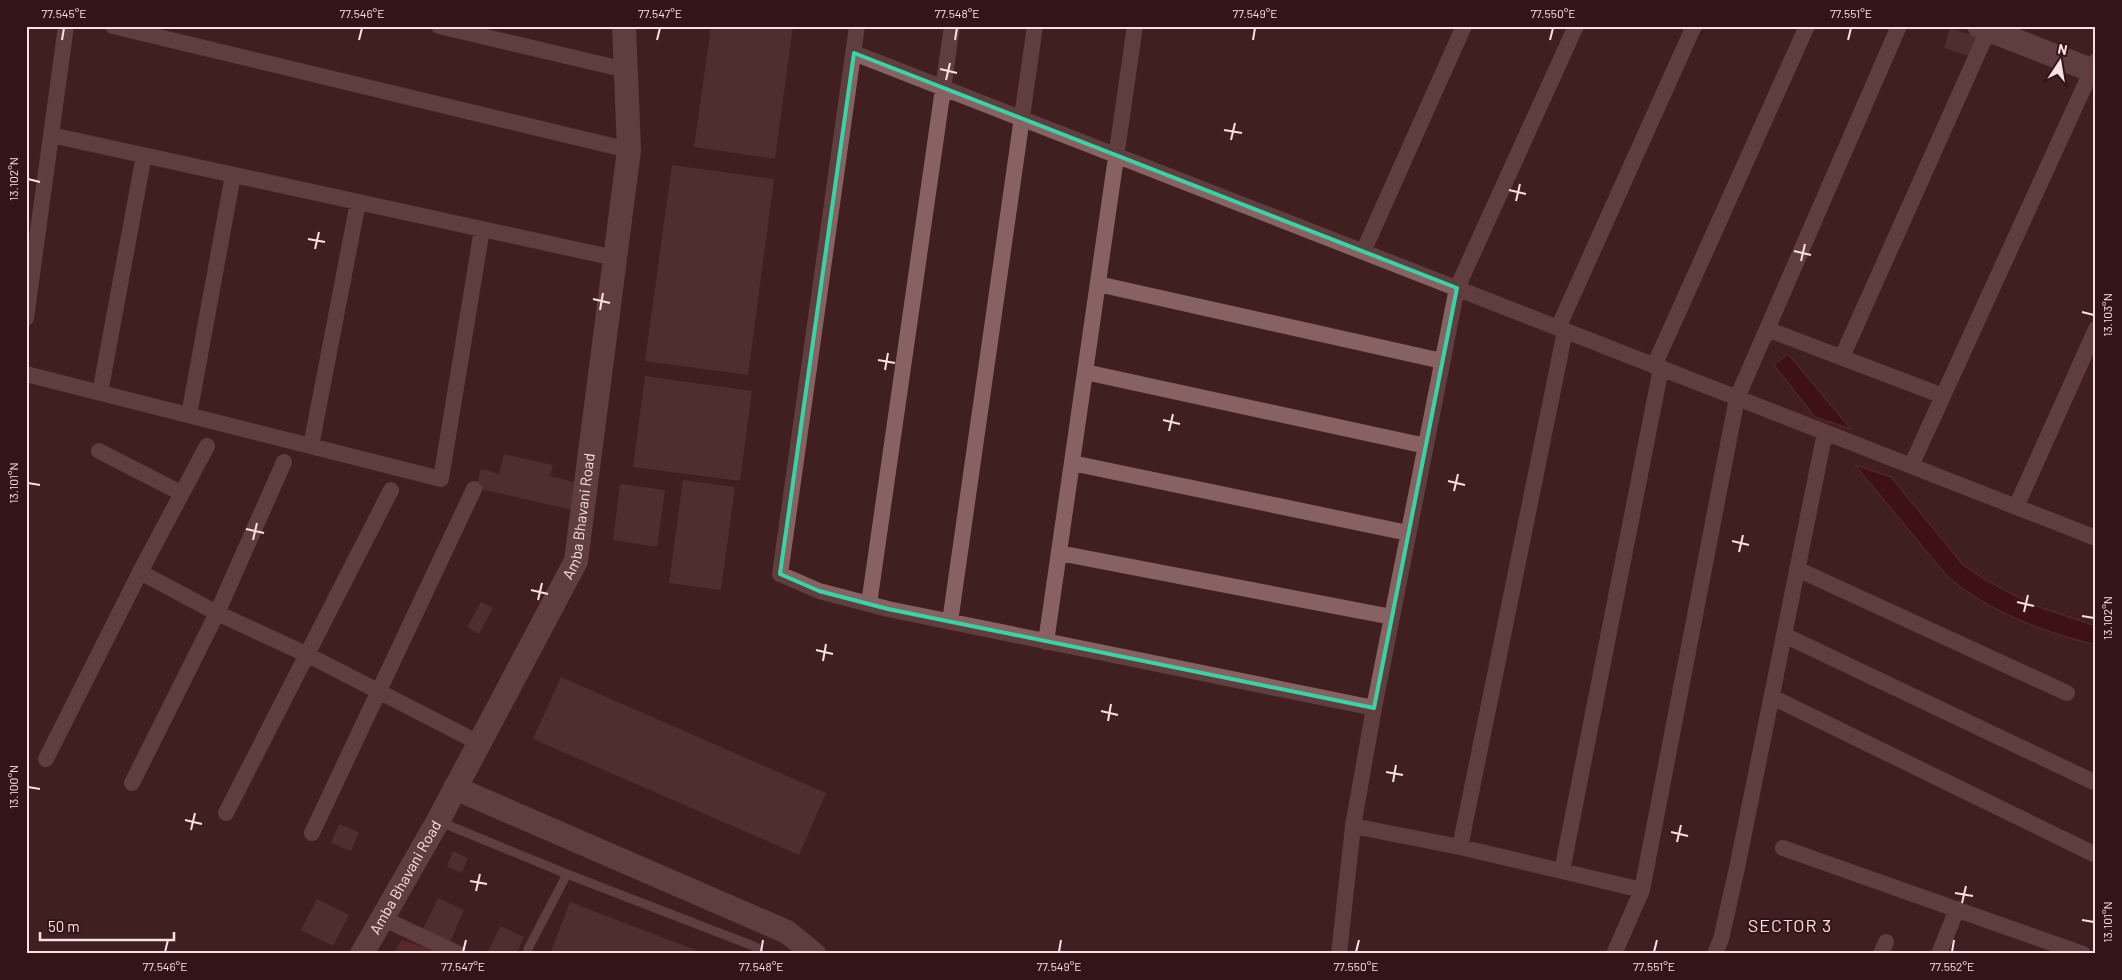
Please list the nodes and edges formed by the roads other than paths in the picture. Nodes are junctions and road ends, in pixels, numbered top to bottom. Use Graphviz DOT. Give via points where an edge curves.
graph roads {
  1 [pos="66,26"];
  2 [pos="113,26"];
  3 [pos="439,26"];
  4 [pos="624,26"];
  5 [pos="857,26"];
  6 [pos="952,26"];
  7 [pos="1034,26"];
  8 [pos="1134,26"];
  9 [pos="1464,26"];
  10 [pos="1576,26"];
  11 [pos="1694,26"];
  12 [pos="1807,26"];
  13 [pos="1899,26"];
  14 [pos="1986,27"];
  15 [pos="854,53"];
  16 [pos="2094,68"];
  17 [pos="626,70"];
  18 [pos="943,88"];
  19 [pos="1022,118"];
  20 [pos="51,135"];
  21 [pos="629,150"];
  22 [pos="144,155"];
  23 [pos="1116,155"];
  24 [pos="233,174"];
  25 [pos="358,202"];
  26 [pos="482,229"];
  27 [pos="1364,252"];
  28 [pos="615,258"];
  29 [pos="1098,284"];
  30 [pos="1457,288"];
  31 [pos="26,318"];
  32 [pos="1561,329"];
  33 [pos="1767,329"];
  34 [pos="2096,329"];
  35 [pos="1842,357"];
  36 [pos="1442,361"];
  37 [pos="1657,367"];
  38 [pos="1085,372"];
  39 [pos="26,374"];
  40 [pos="100,392"];
  41 [pos="1943,396"];
  42 [pos="1737,398"];
  43 [pos="189,415"];
  44 [pos="1825,432"];
  45 [pos="207,446"];
  46 [pos="312,446"];
  47 [pos="1426,446"];
  48 [pos="99,451"];
  49 [pos="284,462"];
  50 [pos="1072,462"];
  51 [pos="1911,466"];
  52 [pos="474,489"];
  53 [pos="391,490"];
  54 [pos="181,493"];
  55 [pos="2016,507"];
  56 [pos="1408,533"];
  57 [pos="2096,538"];
  58 [pos="1059,553"];
  59 [pos="1798,569"];
  60 [pos="140,572"];
  61 [pos="869,604"];
  62 [pos="217,613"];
  63 [pos="1392,617"];
  64 [pos="950,622"];
  65 [pos="1784,635"];
  66 [pos="1046,642"];
  67 [pos="308,655"];
  68 [pos="377,692"];
  69 [pos="2067,694"];
  70 [pos="1772,697"];
  71 [pos="1374,708"];
  72 [pos="480,743"];
  73 [pos="46,759"];
  74 [pos="132,783"];
  75 [pos="2096,783"];
  76 [pos="455,788"];
  77 [pos="226,813"];
  78 [pos="438,821"];
  79 [pos="1353,826"];
  80 [pos="312,833"];
  81 [pos="1460,847"];
  82 [pos="1783,848"];
  83 [pos="2096,855"];
  84 [pos="1562,871"];
  85 [pos="567,874"];
  86 [pos="1642,890"];
  87 [pos="1957,909"];
  88 [pos="384,919"];
  89 [pos="362,954"];
  90 [pos="459,954"];
  91 [pos="529,954"];
  92 [pos="760,954"];
  93 [pos="814,954"];
  94 [pos="1339,954"];
  95 [pos="1614,954"];
  96 [pos="1715,954"];
  97 [pos="1939,954"];
  98 [pos="2083,954"];
  1 -- 20 [label="street"];
  2 -- 21 [label="street"];
  3 -- 17 [label="street"];
  4 -- 17 [label="street, Amba Bhavani Road"];
  5 -- 15 [label="street"];
  6 -- 18 [label="street"];
  7 -- 19 [label="street"];
  8 -- 23 [label="street"];
  9 -- 27 [label="street"];
  10 -- 30 [label="street"];
  11 -- 32 [label="street"];
  12 -- 37 [label="street"];
  13 -- 33 [label="street"];
  14 -- 16 [label="street"];
  14 -- 35 [label="street"];
  15 -- 18 [label="street"];
  15 -- 61 [label="street" via="780,574 818,592"];
  16 -- 41 [label="street"];
  17 -- 21 [label="street, Amba Bhavani Road"];
  18 -- 19 [label="street"];
  18 -- 61 [label="street"];
  19 -- 23 [label="street"];
  19 -- 64 [label="street"];
  20 -- 22 [label="street"];
  20 -- 31 [label="street"];
  21 -- 28 [label="street, Amba Bhavani Road"];
  22 -- 24 [label="street"];
  22 -- 40 [label="street"];
  23 -- 27 [label="street"];
  23 -- 29 [label="street"];
  24 -- 25 [label="street"];
  24 -- 43 [label="street"];
  25 -- 26 [label="street"];
  25 -- 46 [label="street"];
  26 -- 28 [label="street"];
  26 -- 46 [label="street" via="441,479"];
  27 -- 30 [label="street"];
  28 -- 72 [label="street, Amba Bhavani Road" via="576,561"];
  29 -- 36 [label="street"];
  29 -- 38 [label="street"];
  30 -- 32 [label="street"];
  30 -- 36 [label="street"];
  32 -- 37 [label="street"];
  32 -- 81 [label="street"];
  33 -- 35 [label="street"];
  33 -- 42 [label="street"];
  34 -- 55 [label="street"];
  35 -- 41 [label="street"];
  36 -- 47 [label="street"];
  37 -- 42 [label="street"];
  37 -- 84 [label="street"];
  38 -- 47 [label="street"];
  38 -- 50 [label="street"];
  39 -- 40 [label="street"];
  40 -- 43 [label="street"];
  41 -- 51 [label="street"];
  42 -- 44 [label="street"];
  42 -- 86 [label="street"];
  43 -- 46 [label="street"];
  44 -- 51 [label="street"];
  44 -- 59 [label="street"];
  45 -- 54 [label="street"];
  47 -- 56 [label="street"];
  48 -- 54 [label="street"];
  49 -- 62 [label="street"];
  50 -- 56 [label="street"];
  50 -- 58 [label="street"];
  51 -- 55 [label="street"];
  52 -- 68 [label="street"];
  53 -- 67 [label="street"];
  54 -- 60 [label="street"];
  55 -- 57 [label="street"];
  56 -- 63 [label="street"];
  58 -- 63 [label="street"];
  58 -- 66 [label="street"];
  59 -- 65 [label="street"];
  59 -- 69 [label="street"];
  60 -- 62 [label="street"];
  60 -- 73 [label="street"];
  61 -- 64 [label="street"];
  62 -- 67 [label="street"];
  62 -- 74 [label="street"];
  63 -- 71 [label="street"];
  64 -- 66 [label="street"];
  65 -- 70 [label="street"];
  65 -- 75 [label="street"];
  66 -- 71 [label="street"];
  67 -- 68 [label="street"];
  67 -- 77 [label="street"];
  68 -- 72 [label="street"];
  68 -- 80 [label="street"];
  70 -- 83 [label="street"];
  70 -- 96 [label="street" via="1737,868"];
  71 -- 79 [label="street"];
  72 -- 76 [label="street, Amba Bhavani Road"];
  76 -- 78 [label="street, Amba Bhavani Road"];
  76 -- 93 [label="street" via="788,932"];
  78 -- 85 [label="lane"];
  78 -- 88 [label="street, Amba Bhavani Road"];
  79 -- 81 [label="street"];
  79 -- 94 [label="street"];
  81 -- 84 [label="street"];
  82 -- 87 [label="street"];
  84 -- 86 [label="street"];
  85 -- 91 [label="lane" via="528,950"];
  85 -- 92 [label="lane" via="756,946"];
  86 -- 95 [label="street"];
  87 -- 97 [label="street"];
  87 -- 98 [label="street"];
  88 -- 89 [label="street, Amba Bhavani Road"];
  88 -- 90 [label="street"];
}
